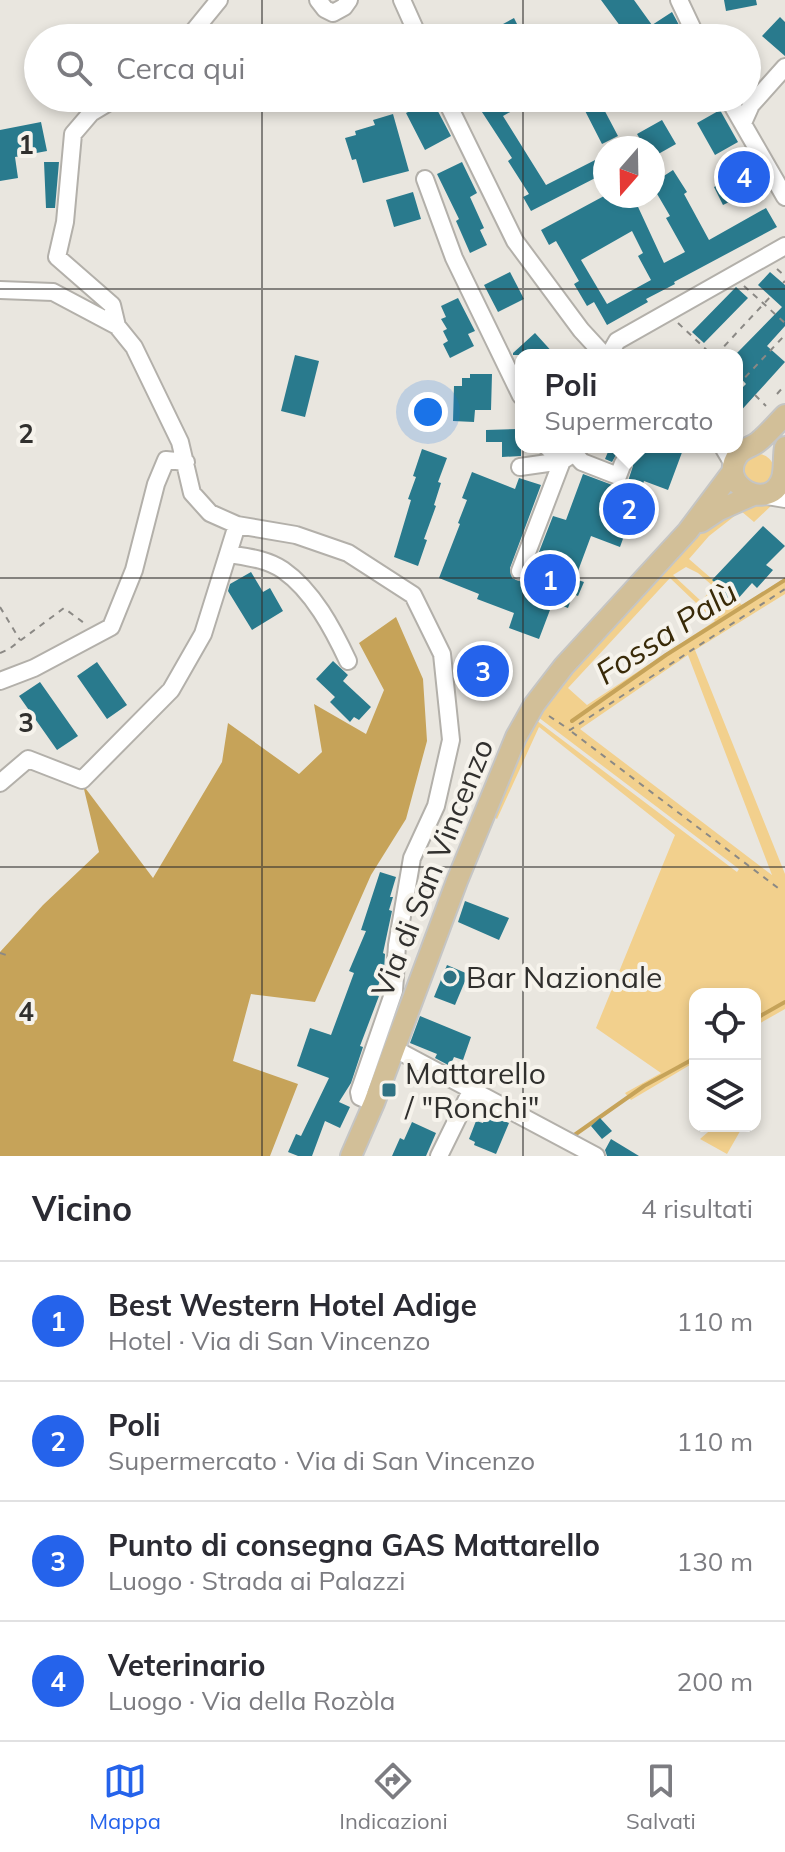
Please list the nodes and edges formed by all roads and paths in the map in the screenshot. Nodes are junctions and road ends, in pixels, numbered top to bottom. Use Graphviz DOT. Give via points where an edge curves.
graph roads {
  1 [pos="219,0"];
  2 [pos="318,0"];
  3 [pos="349,0"];
  4 [pos="402,0"];
  5 [pos="679,0"];
  6 [pos="199,24"];
  7 [pos="413,24"];
  8 [pos="690,24"];
  9 [pos="785,67"];
  10 [pos="761,94"];
  11 [pos="93,112"];
  12 [pos="452,112"];
  13 [pos="736,112"];
  14 [pos="748,112"];
  15 [pos="743,123"];
  16 [pos="425,179"];
  17 [pos="785,197"];
  18 [pos="785,246"];
  19 [pos="738,280"];
  20 [pos="0,290"];
  21 [pos="771,296"];
  22 [pos="764,304"];
  23 [pos="673,319"];
  24 [pos="785,323"];
  25 [pos="117,326"];
  26 [pos="785,335"];
  27 [pos="600,349"];
  28 [pos="611,349"];
  29 [pos="707,349"];
  30 [pos="720,349"];
  31 [pos="743,380"];
  32 [pos="515,384"];
  33 [pos="785,385"];
  34 [pos="777,394"];
  35 [pos="755,395"];
  36 [pos="766,406"];
  37 [pos="785,415"];
  38 [pos="743,450"];
  39 [pos="738,454"];
  40 [pos="573,456"];
  41 [pos="186,462"];
  42 [pos="623,463"];
  43 [pos="784,464"];
  44 [pos="520,467"];
  45 [pos="757,495"];
  46 [pos="785,499"];
  47 [pos="237,525"];
  48 [pos="688,531"];
  49 [pos="229,554"];
  50 [pos="520,571"];
  51 [pos="785,589"];
  52 [pos="0,607"];
  53 [pos="97,633"];
  54 [pos="20,640"];
  55 [pos="0,653"];
  56 [pos="348,661"];
  57 [pos="0,681"];
  58 [pos="534,705"];
  59 [pos="570,730"];
  60 [pos="0,783"];
  61 [pos="778,888"];
  62 [pos="0,953"];
  63 [pos="6,955"];
  64 [pos="393,1048"];
  65 [pos="374,1079"];
  66 [pos="471,1091"];
  67 [pos="351,1156"];
  68 [pos="439,1156"];
  69 [pos="596,1156"];
  1 -- 6 [label="street"];
  2 -- 3 [label="street" via="333,13"];
  4 -- 7 [label="street"];
  5 -- 8 [label="street"];
  9 -- 10 [label="street"];
  11 -- 25 [label="street" via="73,134 57,257 112,305"];
  12 -- 27 [label="street" via="515,241"];
  13 -- 15 [label="street"];
  14 -- 15 [label="street"];
  15 -- 17 [label="street"];
  16 -- 32 [label="street" via="454,258"];
  18 -- 28 [label="street"];
  19 -- 22 [label="path"];
  20 -- 25 [label="street" via="53,292"];
  21 -- 22 [label="path"];
  22 -- 24 [label="path"];
  22 -- 30 [label="path"];
  23 -- 29 [label="path"];
  25 -- 41 [label="street" via="146,369"];
  26 -- 31 [label="path"];
  33 -- 34 [label="path"];
  35 -- 36 [label="path"];
  37 -- 38 [label="main road, Via di San Vincenzo"];
  39 -- 43 [label="main road" via="771,448"];
  39 -- 45 [label="main road" via="739,486"];
  39 -- 48 [label="main road, Via di San Vincenzo"];
  40 -- 42 [label="street" via="618,476"];
  40 -- 44 [label="street"];
  40 -- 50 [label="street"];
  41 -- 47 [label="street" via="192,493 210,513"];
  41 -- 53 [label="street" via="166,460 134,570 111,627"];
  43 -- 45 [label="main road" via="776,488"];
  45 -- 46 [label="street"];
  45 -- 48 [label="main road, Via di San Vincenzo" via="719,510"];
  47 -- 49 [label="street"];
  47 -- 65 [label="street" via="296,535 348,553 413,595 442,654 451,740 436,806 412,858 394,991"];
  48 -- 58 [label="main road, Via di San Vincenzo"];
  49 -- 56 [label="street" via="262,560 290,576 325,617"];
  49 -- 60 [label="street" via="203,634 171,690 82,780 28,759"];
  51 -- 59 [label="path"];
  52 -- 54 [label="path"];
  53 -- 54 [label="path" via="64,608"];
  53 -- 57 [label="street"];
  54 -- 55 [label="path"];
  58 -- 59 [label="path"];
  58 -- 64 [label="main road, Via di San Vincenzo" via="499,776"];
  59 -- 61 [label="path"];
  62 -- 63 [label="path"];
  64 -- 65 [label="main road, Via di San Vincenzo"];
  64 -- 66 [label="street"];
  65 -- 67 [label="main road, Via di San Vincenzo"];
  66 -- 68 [label="street"];
  66 -- 69 [label="street"];
}
